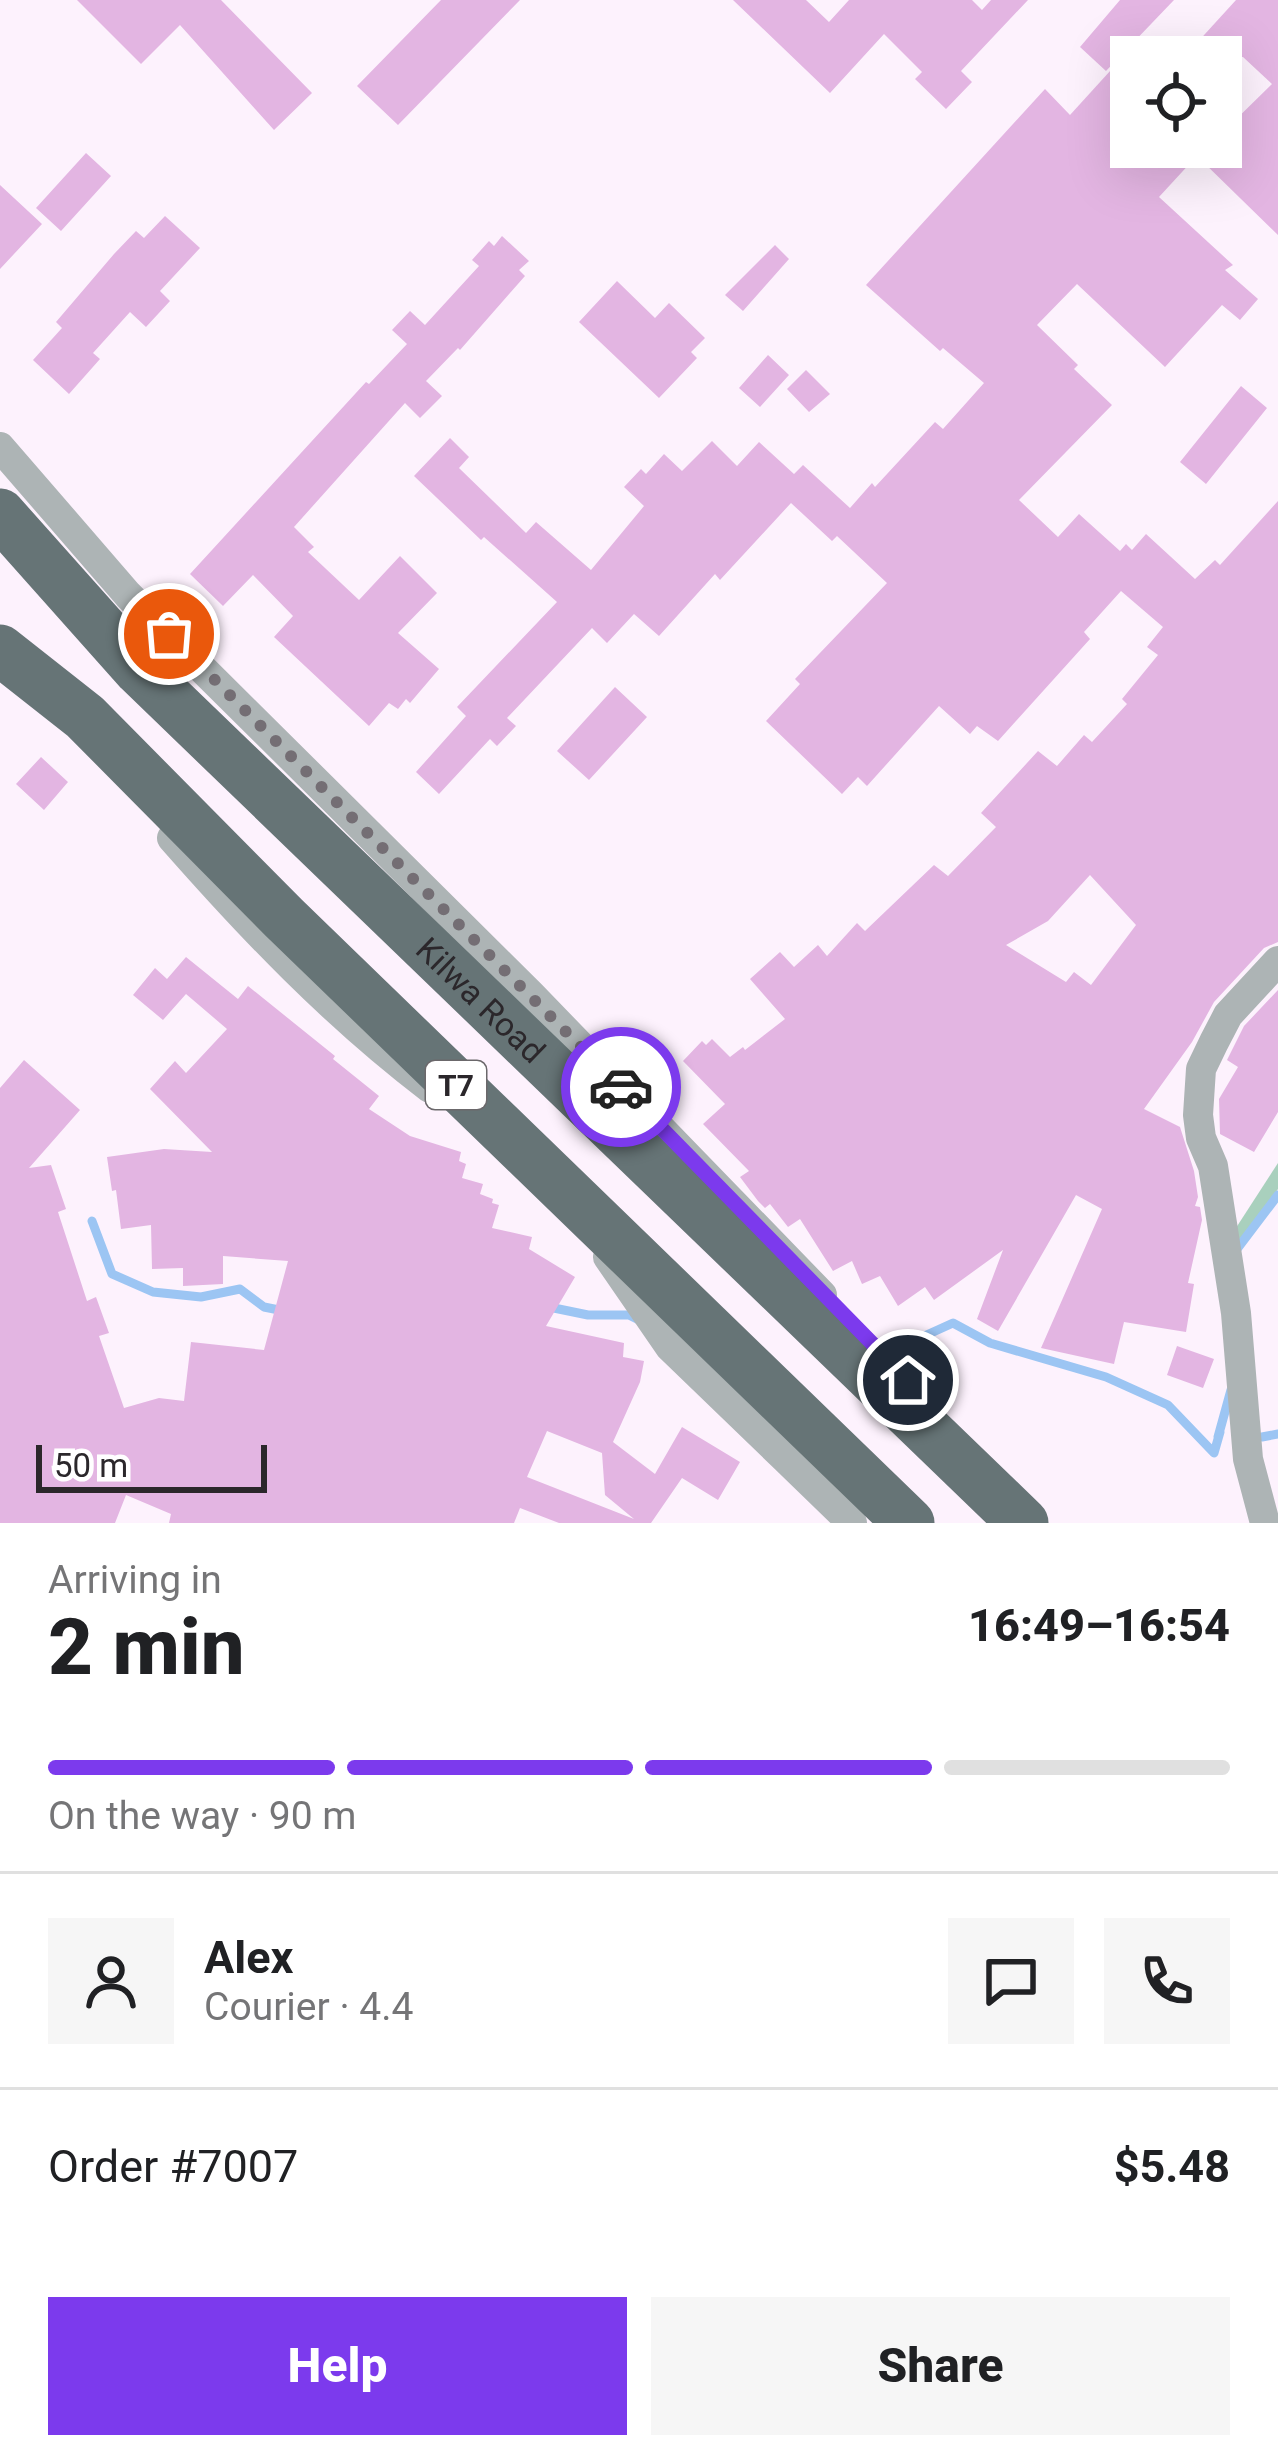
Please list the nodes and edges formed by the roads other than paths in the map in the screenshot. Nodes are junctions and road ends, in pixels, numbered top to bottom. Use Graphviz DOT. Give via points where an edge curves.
graph roads {
  1 [pos="0,446"];
  2 [pos="0,514"];
  3 [pos="0,650"];
  4 [pos="0,670"];
  5 [pos="1278,961"];
  6 [pos="796,1442"];
  7 [pos="852,1523"];
  8 [pos="909,1523"];
  9 [pos="1023,1523"];
  10 [pos="1050,1523"];
  11 [pos="1265,1523"];
  1 -- 10 [label="street" via="128,596"];
  2 -- 9 [label="highway, Kilwa Road / T7" via="139,670"];
  3 -- 6 [label="highway, T7" via="85,717"];
  4 -- 6 [label="street" via="112,768 277,955 362,1036 447,1101 612,1261 670,1347"];
  5 -- 11 [label="street" via="1228,1015 1201,1069 1198,1101 1236,1313 1248,1459"];
  6 -- 7 [label="street"];
  6 -- 8 [label="highway, T7"];
}
